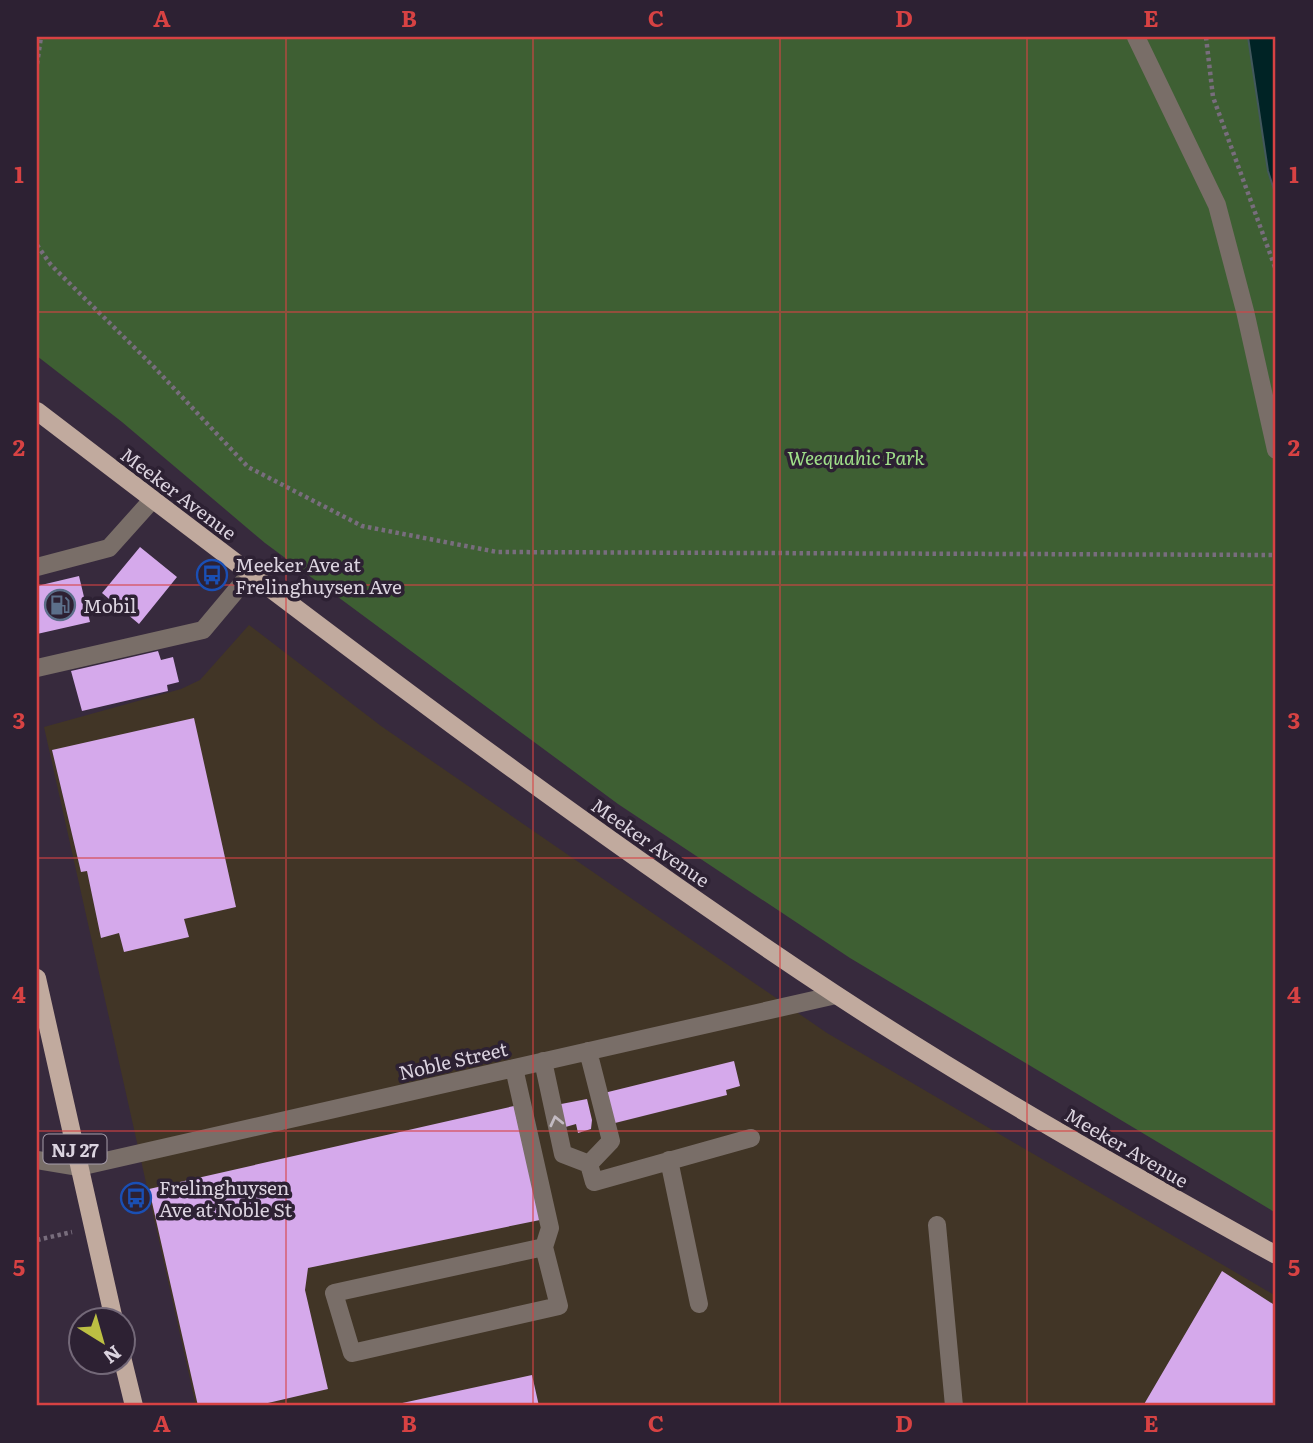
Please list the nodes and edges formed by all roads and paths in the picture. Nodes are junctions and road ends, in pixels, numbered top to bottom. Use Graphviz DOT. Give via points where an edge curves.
graph roads {
  1 [pos="41,37"];
  2 [pos="1136,37"];
  3 [pos="1206,37"];
  4 [pos="37,64"];
  5 [pos="37,245"];
  6 [pos="1276,270"];
  7 [pos="37,411"];
  8 [pos="1276,450"];
  9 [pos="152,499"];
  10 [pos="1276,555"];
  11 [pos="37,568"];
  12 [pos="250,574"];
  13 [pos="37,668"];
  14 [pos="37,978"];
  15 [pos="836,995"];
  16 [pos="588,1051"];
  17 [pos="543,1061"];
  18 [pos="513,1068"];
  19 [pos="751,1138"];
  20 [pos="37,1160"];
  21 [pos="669,1160"];
  22 [pos="589,1164"];
  23 [pos="79,1167"];
  24 [pos="937,1225"];
  25 [pos="93,1227"];
  26 [pos="37,1240"];
  27 [pos="544,1247"];
  28 [pos="1276,1255"];
  29 [pos="699,1304"];
  30 [pos="111,1306"];
  31 [pos="127,1376"];
  32 [pos="134,1406"];
  33 [pos="954,1406"];
  1 -- 4 [label="path"];
  2 -- 8 [label="street" via="1217,205"];
  3 -- 6 [label="path" via="1213,97"];
  5 -- 10 [label="path" via="51,265 248,467 362,526 497,552"];
  7 -- 9 [label="main road, Meeker Avenue"];
  9 -- 11 [label="street" via="109,548"];
  9 -- 12 [label="main road, Meeker Avenue"];
  12 -- 13 [label="street" via="204,630"];
  12 -- 15 [label="main road, Meeker Avenue" via="570,812"];
  14 -- 23 [label="main road, NJ 27"];
  15 -- 16 [label="street, Noble Street"];
  15 -- 28 [label="main road, Meeker Avenue" via="1074,1143"];
  16 -- 17 [label="street, Noble Street"];
  16 -- 22 [label="street" via="611,1141"];
  17 -- 18 [label="street, Noble Street"];
  22 -- 17 [label="street, one-way" via="563,1154"];
  18 -- 23 [label="street, Noble Street"];
  18 -- 27 [label="street" via="550,1228"];
  19 -- 21 [label="street"];
  20 -- 23 [label="street"];
  21 -- 22 [label="street" via="594,1182"];
  21 -- 29 [label="street"];
  23 -- 25 [label="main road, NJ 27"];
  24 -- 33 [label="street"];
  25 -- 26 [label="path"];
  25 -- 30 [label="main road, NJ 27"];
  27 -- 27 [label="street" via="334,1293 352,1353 559,1306"];
  31 -- 32 [label="main road"];
}
